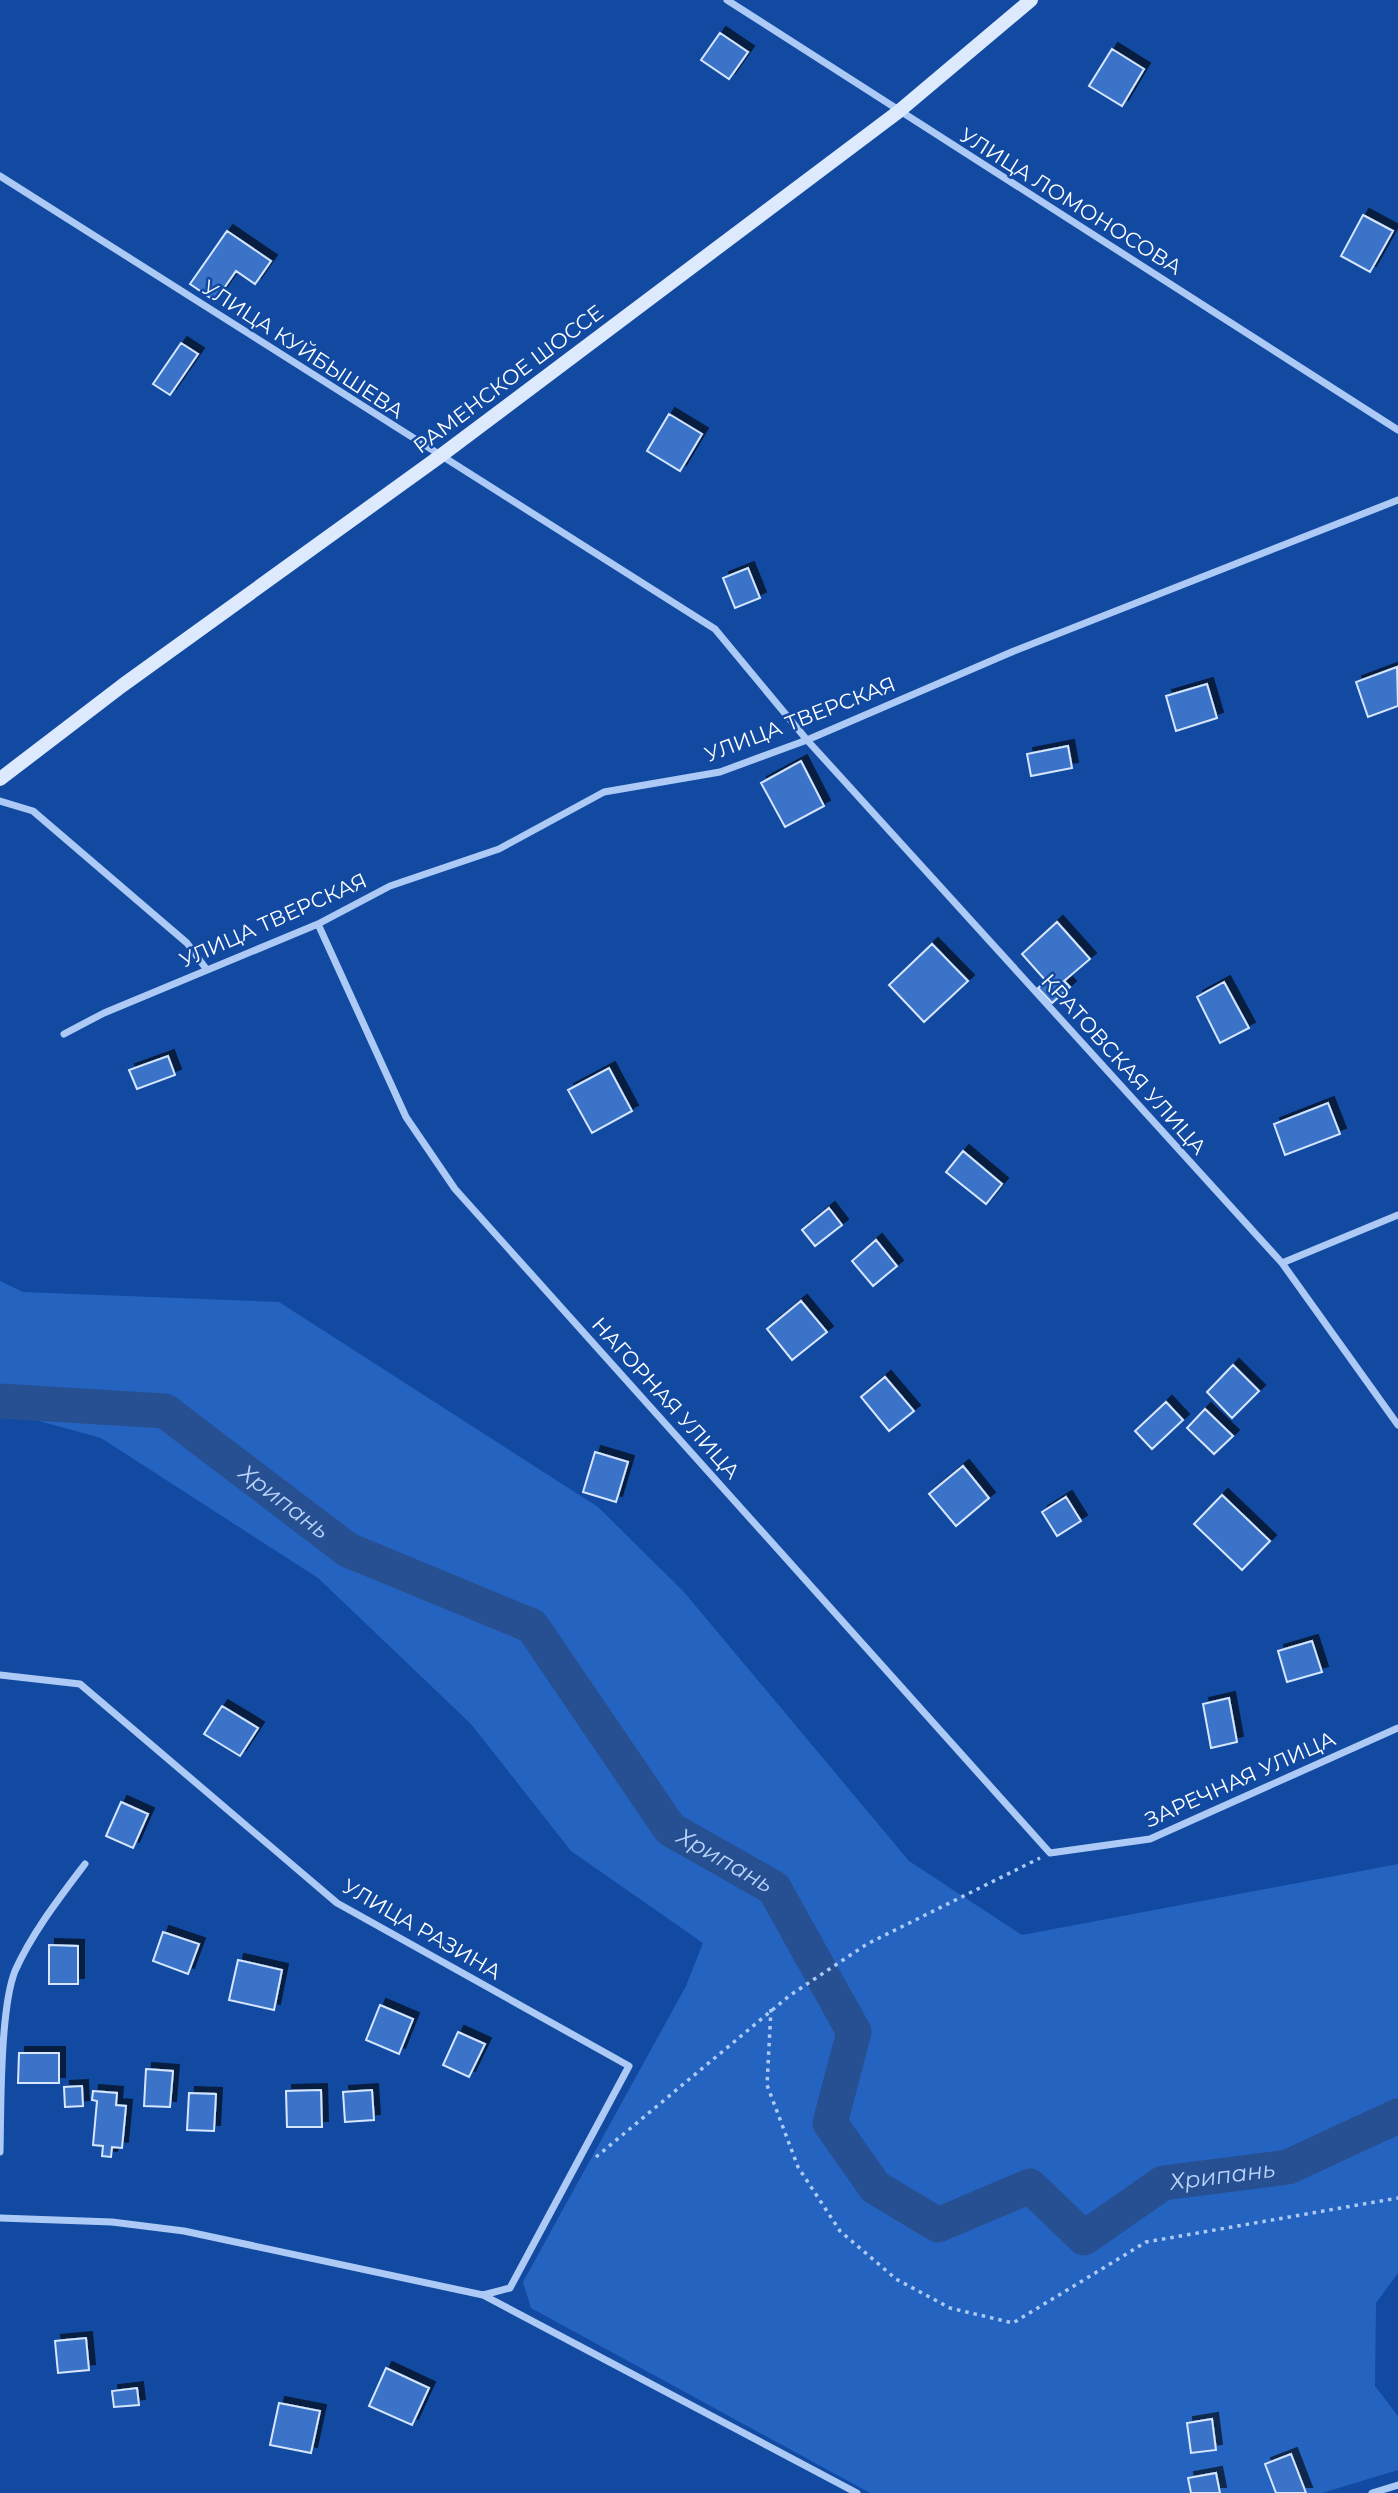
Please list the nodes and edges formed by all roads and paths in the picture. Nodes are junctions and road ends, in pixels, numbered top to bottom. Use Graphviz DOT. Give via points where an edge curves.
graph roads {
  1 [pos="727,0"];
  2 [pos="1031,0"];
  3 [pos="898,113"];
  4 [pos="0,176"];
  5 [pos="1398,430"];
  6 [pos="439,457"];
  7 [pos="1398,500"];
  8 [pos="807,740"];
  9 [pos="0,779"];
  10 [pos="0,801"];
  11 [pos="318,924"];
  12 [pos="208,970"];
  13 [pos="64,1034"];
  14 [pos="1398,1215"];
  15 [pos="1282,1263"];
  16 [pos="1398,1425"];
  17 [pos="0,1675"];
  18 [pos="1398,1728"];
  19 [pos="1050,1853"];
  20 [pos="85,1864"];
  21 [pos="771,2009"];
  22 [pos="0,2152"];
  23 [pos="568,2181"];
  24 [pos="1398,2198"];
  25 [pos="0,2218"];
  26 [pos="483,2295"];
  27 [pos="1398,2485"];
  28 [pos="856,2493"];
  29 [pos="1372,2493"];
  1 -- 3 [label="street, УЛИЦА ЛОМОНОСОВА"];
  2 -- 3 [label="main road, РАМЕНСКОЕ ШОССЕ"];
  3 -- 5 [label="street, УЛИЦА ЛОМОНОСОВА"];
  3 -- 6 [label="main road, РАМЕНСКОЕ ШОССЕ"];
  4 -- 6 [label="street, УЛИЦА КУЙБЫШЕВА"];
  6 -- 8 [label="street, УЛИЦА КУЙБЫШЕВА" via="715,629"];
  6 -- 9 [label="main road, РАМЕНСКОЕ ШОССЕ"];
  7 -- 8 [label="street, УЛИЦА ТВЕРСКАЯ" via="1014,651"];
  8 -- 11 [label="street, УЛИЦА ТВЕРСКАЯ" via="720,772 604,792 499,849 390,886"];
  8 -- 15 [label="street, КРАТОВСКАЯ УЛИЦА"];
  10 -- 12 [label="street" via="33,811 187,943"];
  11 -- 12 [label="street, УЛИЦА ТВЕРСКАЯ"];
  11 -- 19 [label="street, НАГОРНАЯ УЛИЦА" via="406,1117 456,1189"];
  12 -- 13 [label="street, УЛИЦА ТВЕРСКАЯ"];
  14 -- 15 [label="street"];
  15 -- 16 [label="street, КРАТОВСКАЯ УЛИЦА"];
  17 -- 23 [label="street, УЛИЦА РАЗИНА" via="80,1684 337,1903 629,2066"];
  18 -- 19 [label="street, ЗАРЕЧНАЯ УЛИЦА" via="1150,1839"];
  19 -- 21 [label="path" via="867,1944"];
  20 -- 22 [label="street" via="14,1973 4,2028"];
  21 -- 23 [label="path"];
  21 -- 24 [label="path" via="767,2085 798,2167 840,2231 896,2279 950,2308 1013,2323 1146,2242"];
  23 -- 26 [label="street" via="510,2288"];
  25 -- 26 [label="street" via="112,2222 184,2231"];
  26 -- 28 [label="street"];
  27 -- 29 [label="street"];
}
